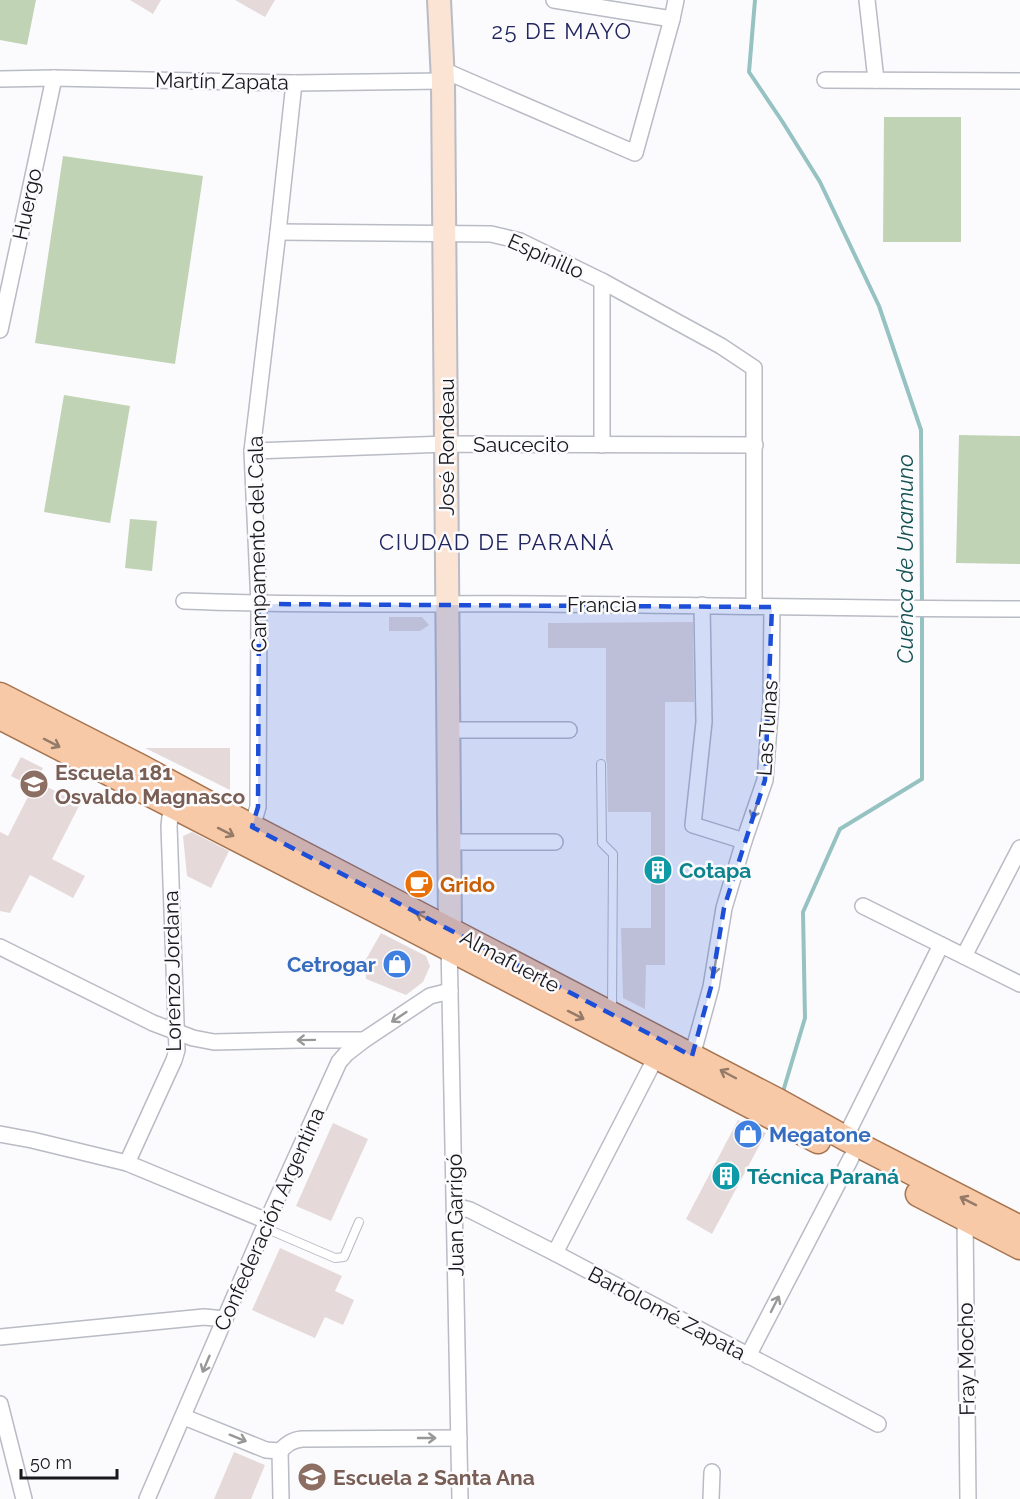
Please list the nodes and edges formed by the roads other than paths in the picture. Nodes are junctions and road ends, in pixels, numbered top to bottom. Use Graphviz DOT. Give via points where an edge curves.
graph roads {
  1 [pos="439,0"];
  2 [pos="554,0"];
  3 [pos="676,0"];
  4 [pos="867,0"];
  5 [pos="672,19"];
  6 [pos="443,75"];
  7 [pos="54,78"];
  8 [pos="0,79"];
  9 [pos="825,80"];
  10 [pos="876,80"];
  11 [pos="1020,81"];
  12 [pos="294,83"];
  13 [pos="278,232"];
  14 [pos="444,233"];
  15 [pos="602,281"];
  16 [pos="0,330"];
  17 [pos="447,444"];
  18 [pos="602,445"];
  19 [pos="755,445"];
  20 [pos="252,451"];
  21 [pos="184,601"];
  22 [pos="447,603"];
  23 [pos="259,604"];
  24 [pos="702,605"];
  25 [pos="754,606"];
  26 [pos="772,606"];
  27 [pos="1020,609"];
  28 [pos="0,695"];
  29 [pos="0,717"];
  30 [pos="449,730"];
  31 [pos="569,730"];
  32 [pos="601,764"];
  33 [pos="176,807"];
  34 [pos="252,827"];
  35 [pos="744,841"];
  36 [pos="450,842"];
  37 [pos="555,842"];
  38 [pos="1020,848"];
  39 [pos="863,906"];
  40 [pos="450,940"];
  41 [pos="941,945"];
  42 [pos="0,947"];
  43 [pos="964,956"];
  44 [pos="1020,984"];
  45 [pos="450,991"];
  46 [pos="612,1014"];
  47 [pos="176,1032"];
  48 [pos="364,1040"];
  49 [pos="692,1056"];
  50 [pos="656,1057"];
  51 [pos="0,1134"];
  52 [pos="848,1148"];
  53 [pos="127,1163"];
  54 [pos="455,1206"];
  55 [pos="965,1219"];
  56 [pos="359,1222"];
  57 [pos="266,1224"];
  58 [pos="1020,1228"];
  59 [pos="1020,1247"];
  60 [pos="555,1252"];
  61 [pos="225,1318"];
  62 [pos="0,1337"];
  63 [pos="748,1356"];
  64 [pos="0,1404"];
  65 [pos="184,1417"];
  66 [pos="878,1424"];
  67 [pos="459,1438"];
  68 [pos="280,1451"];
  69 [pos="712,1472"];
  70 [pos="24,1499"];
  71 [pos="147,1499"];
  72 [pos="281,1499"];
  73 [pos="460,1499"];
  74 [pos="711,1499"];
  75 [pos="968,1499"];
  1 -- 6 [label="street, José Rondeau"];
  2 -- 5 [label="street"];
  3 -- 5 [label="street"];
  4 -- 10 [label="street"];
  5 -- 6 [label="street, Martín Zapata" via="635,153"];
  6 -- 12 [label="street, Martín Zapata"];
  6 -- 14 [label="street, José Rondeau"];
  7 -- 8 [label="street, Martín Zapata"];
  7 -- 12 [label="street, Martín Zapata"];
  7 -- 16 [label="street, Huergo"];
  9 -- 10 [label="street"];
  10 -- 11 [label="street"];
  12 -- 13 [label="street, Campamento del Cala"];
  13 -- 14 [label="street, Espinillo"];
  13 -- 20 [label="street, Campamento del Cala"];
  14 -- 15 [label="street, Espinillo" via="491,234 520,241"];
  14 -- 17 [label="street, José Rondeau"];
  15 -- 18 [label="street"];
  15 -- 19 [label="street, Espinillo" via="754,368"];
  17 -- 18 [label="street, Saucecito"];
  17 -- 20 [label="street, Saucecito"];
  17 -- 22 [label="street, José Rondeau"];
  18 -- 19 [label="street, Saucecito"];
  19 -- 25 [label="street"];
  20 -- 23 [label="street, Campamento del Cala"];
  21 -- 23 [label="street, Francia"];
  22 -- 23 [label="street, Francia"];
  22 -- 24 [label="street, Francia"];
  22 -- 30 [label="street, José Rondeau"];
  23 -- 34 [label="street, Campamento del Cala" via="258,807"];
  24 -- 25 [label="street, Francia"];
  24 -- 35 [label="street" via="704,722 693,825"];
  25 -- 26 [label="street, Francia"];
  26 -- 27 [label="street, Francia"];
  26 -- 35 [label="street, Las Tunas, one-way" via="765,780"];
  28 -- 34 [label="main road, Almafuerte"];
  29 -- 33 [label="main road, Almafuerte, one-way"];
  30 -- 31 [label="street"];
  30 -- 36 [label="street, José Rondeau"];
  32 -- 46 [label="lane" via="602,843 613,854"];
  33 -- 40 [label="main road, Almafuerte, one-way"];
  33 -- 47 [label="street, Lorenzo Jordana" via="169,826"];
  40 -- 34 [label="main road, Almafuerte, one-way"];
  35 -- 49 [label="street, Las Tunas, one-way" via="724,908 711,987"];
  36 -- 37 [label="street"];
  36 -- 40 [label="street, José Rondeau"];
  38 -- 43 [label="street"];
  39 -- 41 [label="street"];
  40 -- 45 [label="street, Juan Garrigó"];
  40 -- 46 [label="main road, Almafuerte"];
  40 -- 50 [label="main road, Almafuerte, one-way"];
  41 -- 43 [label="street"];
  41 -- 52 [label="street"];
  42 -- 47 [label="street"];
  43 -- 44 [label="street"];
  45 -- 48 [label="street, Confederación Argentina, one-way" via="430,996"];
  45 -- 54 [label="street, Juan Garrigó"];
  46 -- 49 [label="main road, Almafuerte"];
  48 -- 47 [label="street, one-way" via="214,1042"];
  47 -- 53 [label="street, Lorenzo Jordana" via="174,1060"];
  48 -- 57 [label="street, Confederación Argentina" via="339,1062"];
  52 -- 49 [label="main road, Almafuerte, one-way" via="780,1102"];
  50 -- 52 [label="main road, Almafuerte"];
  50 -- 60 [label="street"];
  51 -- 53 [label="street"];
  52 -- 55 [label="main road, Almafuerte"];
  58 -- 52 [label="main road, Almafuerte, one-way"];
  63 -- 52 [label="street, one-way"];
  53 -- 57 [label="street"];
  54 -- 60 [label="street, Bartolomé Zapata"];
  54 -- 67 [label="street, Juan Garrigó"];
  55 -- 59 [label="main road, Almafuerte"];
  55 -- 75 [label="street, Fray Mocho"];
  56 -- 57 [label="lane" via="344,1257 335,1258"];
  57 -- 61 [label="street, Confederación Argentina"];
  60 -- 63 [label="street, Bartolomé Zapata"];
  61 -- 62 [label="street"];
  61 -- 65 [label="street, Confederación Argentina, one-way"];
  63 -- 66 [label="street, Bartolomé Zapata"];
  64 -- 70 [label="street"];
  65 -- 68 [label="street, one-way" via="266,1450"];
  65 -- 71 [label="street, Confederación Argentina"];
  68 -- 67 [label="street, one-way" via="302,1439"];
  67 -- 73 [label="street, Juan Garrigó"];
  68 -- 72 [label="street"];
  69 -- 74 [label="street"];
}
